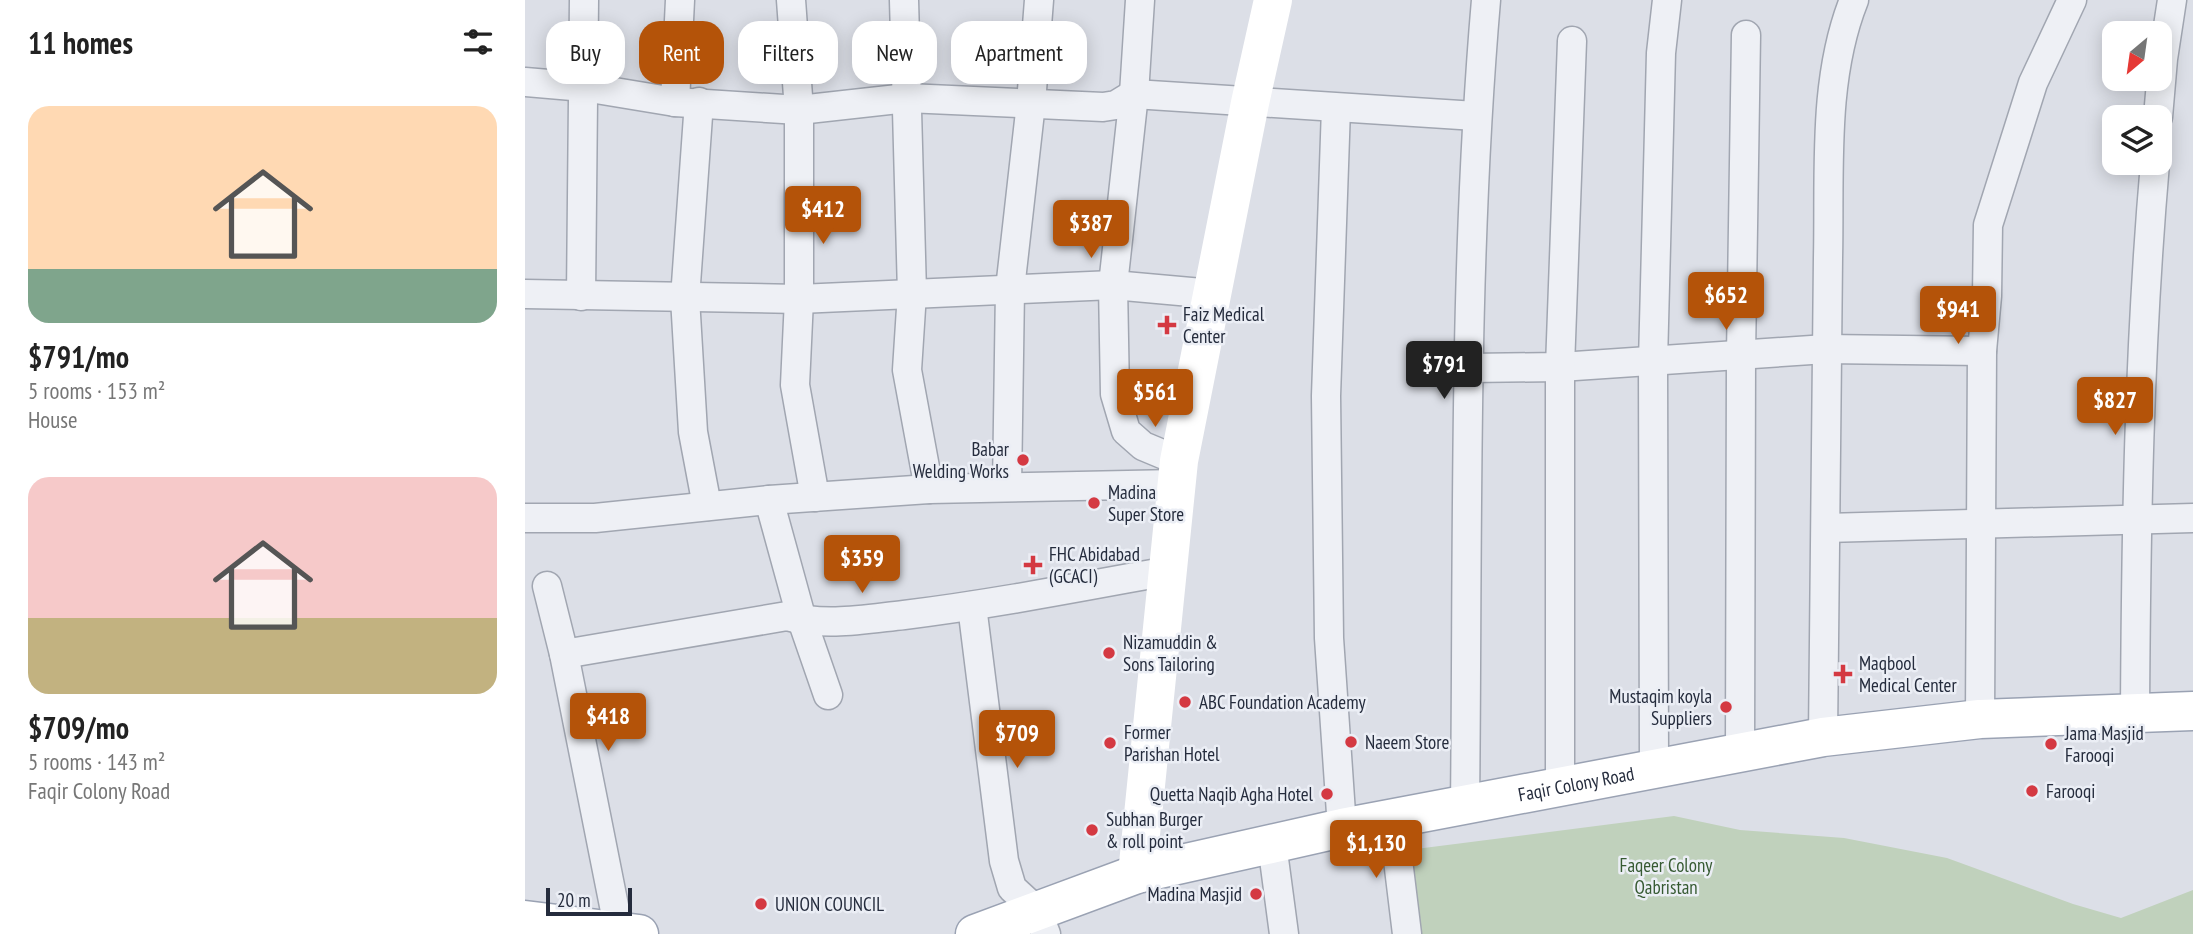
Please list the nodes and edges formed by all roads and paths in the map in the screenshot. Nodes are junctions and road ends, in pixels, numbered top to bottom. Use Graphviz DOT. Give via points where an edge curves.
graph roads {
  1 [pos="584,0"];
  2 [pos="680,0"];
  3 [pos="791,0"];
  4 [pos="904,0"];
  5 [pos="1038,0"];
  6 [pos="1140,0"];
  7 [pos="1273,0"];
  8 [pos="1486,0"];
  9 [pos="1667,0"];
  10 [pos="1854,0"];
  11 [pos="2072,0"];
  12 [pos="2172,0"];
  13 [pos="1746,36"];
  14 [pos="1572,41"];
  15 [pos="525,82"];
  16 [pos="584,87"];
  17 [pos="1134,94"];
  18 [pos="907,98"];
  19 [pos="687,102"];
  20 [pos="1031,103"];
  21 [pos="1249,103"];
  22 [pos="2159,105"];
  23 [pos="1336,108"];
  24 [pos="799,110"];
  25 [pos="1476,116"];
  26 [pos="2154,175"];
  27 [pos="1112,285"];
  28 [pos="1010,289"];
  29 [pos="912,293"];
  30 [pos="525,294"];
  31 [pos="1213,294"];
  32 [pos="581,296"];
  33 [pos="685,298"];
  34 [pos="799,299"];
  35 [pos="1826,349"];
  36 [pos="1982,351"];
  37 [pos="1741,355"];
  38 [pos="1653,362"];
  39 [pos="1560,367"];
  40 [pos="1469,368"];
  41 [pos="1178,472"];
  42 [pos="1007,487"];
  43 [pos="929,489"];
  44 [pos="815,497"];
  45 [pos="769,500"];
  46 [pos="707,506"];
  47 [pos="525,518"];
  48 [pos="2193,518"];
  49 [pos="2136,521"];
  50 [pos="1982,524"];
  51 [pos="1826,528"];
  52 [pos="1168,571"];
  53 [pos="547,586"];
  54 [pos="972,606"];
  55 [pos="802,620"];
  56 [pos="563,654"];
  57 [pos="828,695"];
  58 [pos="2193,711"];
  59 [pos="2135,714"];
  60 [pos="1980,719"];
  61 [pos="1823,737"];
  62 [pos="1740,752"];
  63 [pos="1654,768"];
  64 [pos="1560,786"];
  65 [pos="1465,806"];
  66 [pos="1393,819"];
  67 [pos="1342,828"];
  68 [pos="1272,844"];
  69 [pos="1137,874"];
  70 [pos="525,920"];
  71 [pos="1042,923"];
  72 [pos="629,933"];
  73 [pos="975,934"];
  74 [pos="1285,934"];
  75 [pos="1408,934"];
  1 -- 16 [label="street"];
  2 -- 19 [label="street"];
  3 -- 24 [label="street"];
  4 -- 18 [label="street"];
  5 -- 20 [label="street"];
  6 -- 17 [label="street"];
  7 -- 21 [label="main road"];
  8 -- 25 [label="street"];
  9 -- 38 [label="street" via="1661,53"];
  10 -- 35 [label="street" via="1844,26 1832,95"];
  11 -- 36 [label="street" via="2033,83 1988,225"];
  12 -- 22 [label="street"];
  13 -- 37 [label="street"];
  14 -- 39 [label="street"];
  15 -- 16 [label="street"];
  16 -- 19 [label="street"];
  16 -- 32 [label="street"];
  17 -- 20 [label="street" via="1103,107"];
  17 -- 21 [label="street"];
  17 -- 27 [label="street"];
  18 -- 20 [label="street"];
  18 -- 24 [label="street"];
  18 -- 29 [label="street"];
  19 -- 24 [label="street"];
  19 -- 33 [label="street"];
  20 -- 28 [label="street"];
  21 -- 23 [label="street"];
  21 -- 31 [label="main road"];
  23 -- 25 [label="street"];
  23 -- 67 [label="street" via="1326,396 1329,638"];
  24 -- 34 [label="street"];
  25 -- 40 [label="street"];
  26 -- 49 [label="street" via="2146,257"];
  27 -- 28 [label="street"];
  27 -- 31 [label="street"];
  27 -- 41 [label="street" via="1115,394 1126,431"];
  28 -- 29 [label="street"];
  28 -- 42 [label="street"];
  29 -- 34 [label="street"];
  29 -- 43 [label="street" via="907,370"];
  30 -- 32 [label="street"];
  31 -- 41 [label="main road"];
  32 -- 33 [label="street"];
  33 -- 34 [label="street"];
  33 -- 46 [label="street" via="693,432"];
  34 -- 44 [label="street" via="795,385"];
  35 -- 36 [label="street"];
  35 -- 37 [label="street"];
  35 -- 51 [label="street"];
  36 -- 50 [label="street"];
  37 -- 38 [label="street"];
  37 -- 62 [label="street"];
  38 -- 39 [label="street"];
  38 -- 63 [label="street"];
  39 -- 40 [label="street"];
  39 -- 64 [label="street"];
  40 -- 65 [label="street"];
  41 -- 42 [label="street"];
  41 -- 52 [label="main road"];
  42 -- 43 [label="street"];
  43 -- 44 [label="street"];
  44 -- 45 [label="street"];
  45 -- 46 [label="street"];
  45 -- 55 [label="street"];
  46 -- 47 [label="street" via="595,518"];
  48 -- 49 [label="street"];
  49 -- 50 [label="street"];
  49 -- 59 [label="street"];
  50 -- 51 [label="street"];
  50 -- 60 [label="street"];
  51 -- 61 [label="street"];
  52 -- 54 [label="street"];
  52 -- 69 [label="main road"];
  53 -- 56 [label="street"];
  54 -- 55 [label="street" via="848,621"];
  54 -- 71 [label="street" via="1004,862 1012,888"];
  55 -- 56 [label="street" via="787,616"];
  55 -- 57 [label="street"];
  56 -- 72 [label="street"];
  58 -- 59 [label="main road, Faqir Colony Road"];
  59 -- 60 [label="main road, Faqir Colony Road"];
  60 -- 61 [label="main road, Faqir Colony Road"];
  61 -- 62 [label="main road, Faqir Colony Road"];
  62 -- 63 [label="main road, Faqir Colony Road"];
  63 -- 64 [label="main road, Faqir Colony Road"];
  64 -- 65 [label="main road, Faqir Colony Road"];
  65 -- 66 [label="main road, Faqir Colony Road"];
  66 -- 67 [label="main road, Faqir Colony Road"];
  66 -- 75 [label="street"];
  67 -- 68 [label="main road, Faqir Colony Road"];
  68 -- 69 [label="main road, Faqir Colony Road"];
  68 -- 74 [label="street"];
  69 -- 71 [label="main road, Faqir Colony Road"];
  70 -- 72 [label="main road"];
  71 -- 73 [label="main road, Faqir Colony Road"];
}
